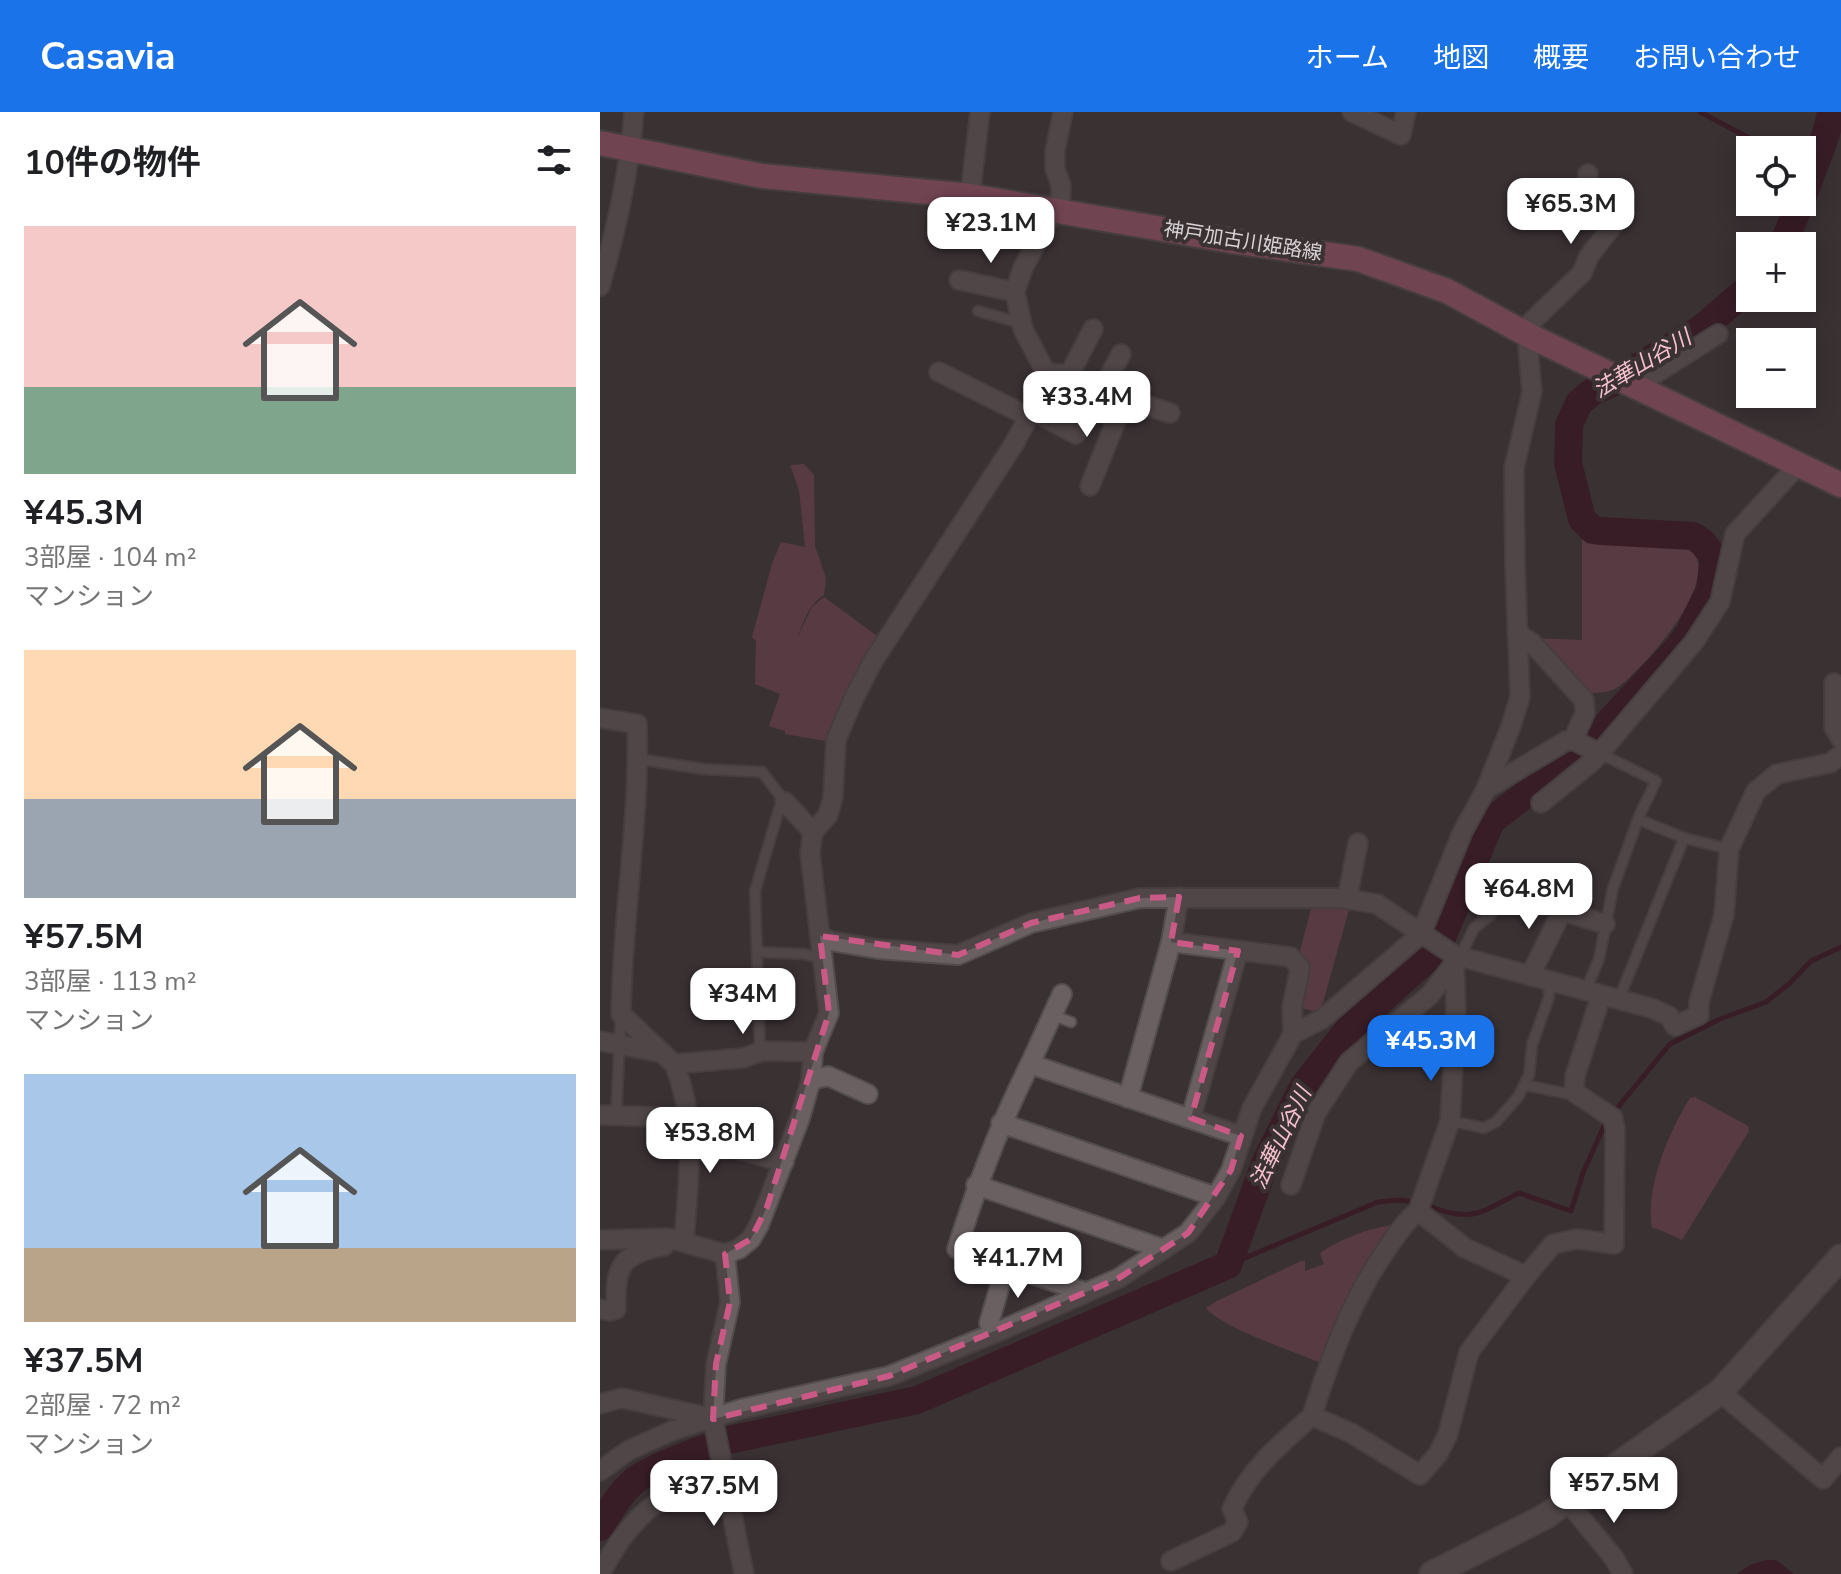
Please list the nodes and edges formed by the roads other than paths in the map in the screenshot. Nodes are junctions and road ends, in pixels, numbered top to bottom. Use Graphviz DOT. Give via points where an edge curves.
graph roads {
  1 [pos="634,112"];
  2 [pos="980,112"];
  3 [pos="1063,112"];
  4 [pos="1352,112"];
  5 [pos="1406,112"];
  6 [pos="600,143"];
  7 [pos="631,150"];
  8 [pos="1588,174"];
  9 [pos="970,196"];
  10 [pos="1057,211"];
  11 [pos="609,218"];
  12 [pos="959,280"];
  13 [pos="600,286"];
  14 [pos="1015,292"];
  15 [pos="978,311"];
  16 [pos="1022,324"];
  17 [pos="1093,329"];
  18 [pos="1527,333"];
  19 [pos="1718,334"];
  20 [pos="1121,354"];
  21 [pos="939,372"];
  22 [pos="1046,373"];
  23 [pos="1067,379"];
  24 [pos="1626,380"];
  25 [pos="1099,395"];
  26 [pos="1122,406"];
  27 [pos="1170,413"];
  28 [pos="1030,414"];
  29 [pos="1076,434"];
  30 [pos="1799,464"];
  31 [pos="1841,485"];
  32 [pos="1090,486"];
  33 [pos="1517,633"];
  34 [pos="1834,683"];
  35 [pos="600,718"];
  36 [pos="1841,739"];
  37 [pos="1573,740"];
  38 [pos="1599,753"];
  39 [pos="1841,755"];
  40 [pos="638,759"];
  41 [pos="1486,789"];
  42 [pos="785,802"];
  43 [pos="1541,803"];
  44 [pos="1640,820"];
  45 [pos="813,832"];
  46 [pos="1684,838"];
  47 [pos="1358,843"];
  48 [pos="1729,849"];
  49 [pos="1179,897"];
  50 [pos="1347,899"];
  51 [pos="1491,915"];
  52 [pos="1605,924"];
  53 [pos="1421,934"];
  54 [pos="820,936"];
  55 [pos="1171,942"];
  56 [pos="1238,951"];
  57 [pos="757,952"];
  58 [pos="823,959"];
  59 [pos="1456,959"];
  60 [pos="1530,976"];
  61 [pos="1549,982"];
  62 [pos="1062,994"];
  63 [pos="1602,996"];
  64 [pos="621,1014"];
  65 [pos="1293,1034"];
  66 [pos="600,1041"];
  67 [pos="619,1046"];
  68 [pos="760,1052"];
  69 [pos="813,1052"];
  70 [pos="668,1058"];
  71 [pos="1030,1064"];
  72 [pos="811,1080"];
  73 [pos="1525,1085"];
  74 [pos="1574,1092"];
  75 [pos="868,1094"];
  76 [pos="1128,1098"];
  77 [pos="608,1116"];
  78 [pos="688,1118"];
  79 [pos="1191,1118"];
  80 [pos="1450,1121"];
  81 [pos="1001,1123"];
  82 [pos="1241,1136"];
  83 [pos="690,1151"];
  84 [pos="784,1162"];
  85 [pos="976,1185"];
  86 [pos="1291,1185"];
  87 [pos="1216,1197"];
  88 [pos="1418,1211"];
  89 [pos="600,1240"];
  90 [pos="681,1240"];
  91 [pos="1163,1249"];
  92 [pos="725,1254"];
  93 [pos="1841,1257"];
  94 [pos="1006,1265"];
  95 [pos="1526,1276"];
  96 [pos="1085,1292"];
  97 [pos="604,1314"];
  98 [pos="989,1323"];
  99 [pos="1720,1392"];
  100 [pos="600,1404"];
  101 [pos="1312,1416"];
  102 [pos="714,1428"];
  103 [pos="1841,1457"];
  104 [pos="600,1471"];
  105 [pos="725,1474"];
  106 [pos="1567,1501"];
  107 [pos="1171,1561"];
  108 [pos="600,1574"];
  109 [pos="744,1574"];
  110 [pos="1432,1574"];
  111 [pos="1623,1574"];
  1 -- 7 [label="street"];
  2 -- 9 [label="street"];
  3 -- 10 [label="street" via="1055,151 1061,185"];
  4 -- 5 [label="street" via="1401,135"];
  6 -- 7 [label="main road, 神戸加古川姫路線"];
  7 -- 9 [label="main road, 神戸加古川姫路線" via="762,176"];
  7 -- 11 [label="street"];
  8 -- 18 [label="street" via="1587,188 1618,219 1582,273"];
  9 -- 10 [label="main road, 神戸加古川姫路線"];
  10 -- 14 [label="street"];
  10 -- 18 [label="main road, 神戸加古川姫路線" via="1358,259 1447,291"];
  11 -- 13 [label="street"];
  12 -- 14 [label="street"];
  14 -- 16 [label="street"];
  15 -- 16 [label="lane"];
  16 -- 22 [label="street"];
  17 -- 23 [label="street"];
  18 -- 24 [label="main road, 神戸加古川姫路線"];
  18 -- 33 [label="street" via="1532,392 1514,468"];
  19 -- 24 [label="street" via="1650,377"];
  20 -- 25 [label="street"];
  21 -- 28 [label="street"];
  22 -- 23 [label="street"];
  22 -- 28 [label="street"];
  23 -- 25 [label="street"];
  24 -- 30 [label="main road, 神戸加古川姫路線"];
  25 -- 26 [label="street"];
  26 -- 27 [label="street" via="1145,405"];
  26 -- 32 [label="street"];
  28 -- 29 [label="street"];
  28 -- 45 [label="street" via="873,661 836,740 833,797 828,815"];
  30 -- 31 [label="main road, 神戸加古川姫路線"];
  30 -- 38 [label="street" via="1735,534 1716,611"];
  33 -- 37 [label="street" via="1584,700 1585,713"];
  33 -- 41 [label="street" via="1520,697"];
  34 -- 36 [label="street" via="1834,727"];
  35 -- 40 [label="street" via="637,724"];
  37 -- 38 [label="street"];
  37 -- 41 [label="street"];
  38 -- 43 [label="street"];
  38 -- 44 [label="lane" via="1656,781"];
  39 -- 48 [label="street" via="1766,781 1756,791"];
  40 -- 42 [label="lane" via="762,772"];
  40 -- 64 [label="street"];
  41 -- 53 [label="street"];
  42 -- 45 [label="street"];
  42 -- 57 [label="lane" via="755,891"];
  44 -- 46 [label="lane"];
  44 -- 52 [label="lane"];
  45 -- 54 [label="street" via="810,853"];
  46 -- 48 [label="lane"];
  46 -- 63 [label="lane"];
  47 -- 50 [label="street"];
  48 -- 63 [label="street" via="1724,915 1699,1015 1675,1026 1669,1016"];
  49 -- 50 [label="street"];
  49 -- 54 [label="street" via="1140,898 1052,916 958,955 878,949"];
  49 -- 55 [label="street"];
  50 -- 53 [label="street" via="1377,904"];
  51 -- 59 [label="lane" via="1474,928"];
  52 -- 60 [label="street" via="1563,905"];
  52 -- 63 [label="lane" via="1599,959"];
  53 -- 59 [label="street"];
  53 -- 65 [label="street" via="1322,1019"];
  54 -- 58 [label="street"];
  55 -- 56 [label="street"];
  55 -- 76 [label="street"];
  56 -- 65 [label="street" via="1291,957 1300,968"];
  56 -- 79 [label="street"];
  57 -- 58 [label="lane"];
  57 -- 68 [label="lane"];
  58 -- 69 [label="street" via="829,1013"];
  59 -- 60 [label="street"];
  59 -- 80 [label="street"];
  59 -- 86 [label="street" via="1430,995 1349,1062 1316,1113"];
  60 -- 61 [label="street"];
  61 -- 63 [label="street"];
  61 -- 73 [label="lane"];
  62 -- 71 [label="street" via="1063,1019"];
  63 -- 74 [label="street"];
  64 -- 67 [label="lane"];
  64 -- 70 [label="street"];
  65 -- 82 [label="street"];
  66 -- 67 [label="street"];
  67 -- 70 [label="street"];
  67 -- 77 [label="lane"];
  68 -- 69 [label="street"];
  68 -- 70 [label="street" via="743,1058"];
  69 -- 72 [label="street"];
  70 -- 78 [label="street"];
  71 -- 76 [label="street"];
  71 -- 81 [label="street"];
  72 -- 75 [label="street" via="828,1076"];
  72 -- 84 [label="street"];
  73 -- 74 [label="lane"];
  73 -- 80 [label="lane" via="1496,1122 1484,1128"];
  74 -- 95 [label="street" via="1613,1118 1614,1244 1577,1239 1553,1244"];
  76 -- 79 [label="street"];
  77 -- 78 [label="street"];
  78 -- 83 [label="street"];
  79 -- 82 [label="street"];
  80 -- 88 [label="street"];
  81 -- 85 [label="street"];
  81 -- 87 [label="street"];
  82 -- 87 [label="street"];
  83 -- 84 [label="street" via="732,1148"];
  83 -- 90 [label="street"];
  84 -- 92 [label="street" via="751,1239"];
  85 -- 91 [label="street"];
  85 -- 94 [label="street" via="957,1249"];
  87 -- 91 [label="street" via="1188,1233"];
  88 -- 95 [label="street" via="1465,1248"];
  88 -- 101 [label="street" via="1364,1282 1332,1352"];
  89 -- 90 [label="street"];
  90 -- 92 [label="street"];
  90 -- 97 [label="street" via="628,1256 617,1272 616,1309"];
  91 -- 96 [label="street" via="1119,1278"];
  92 -- 102 [label="street" via="730,1302 716,1364"];
  93 -- 99 [label="street"];
  94 -- 96 [label="street"];
  94 -- 98 [label="street"];
  95 -- 101 [label="street" via="1469,1352 1448,1434 1420,1475"];
  96 -- 102 [label="street" via="889,1376 741,1409"];
  99 -- 103 [label="street" via="1823,1479"];
  99 -- 106 [label="street"];
  100 -- 102 [label="street" via="622,1398"];
  101 -- 107 [label="street" via="1241,1489 1232,1509 1238,1522 1232,1532"];
  102 -- 104 [label="street" via="674,1430"];
  102 -- 105 [label="street"];
  105 -- 108 [label="street" via="678,1488 657,1501 616,1544"];
  105 -- 109 [label="street"];
  106 -- 110 [label="street" via="1509,1537"];
  106 -- 111 [label="street"];
}
